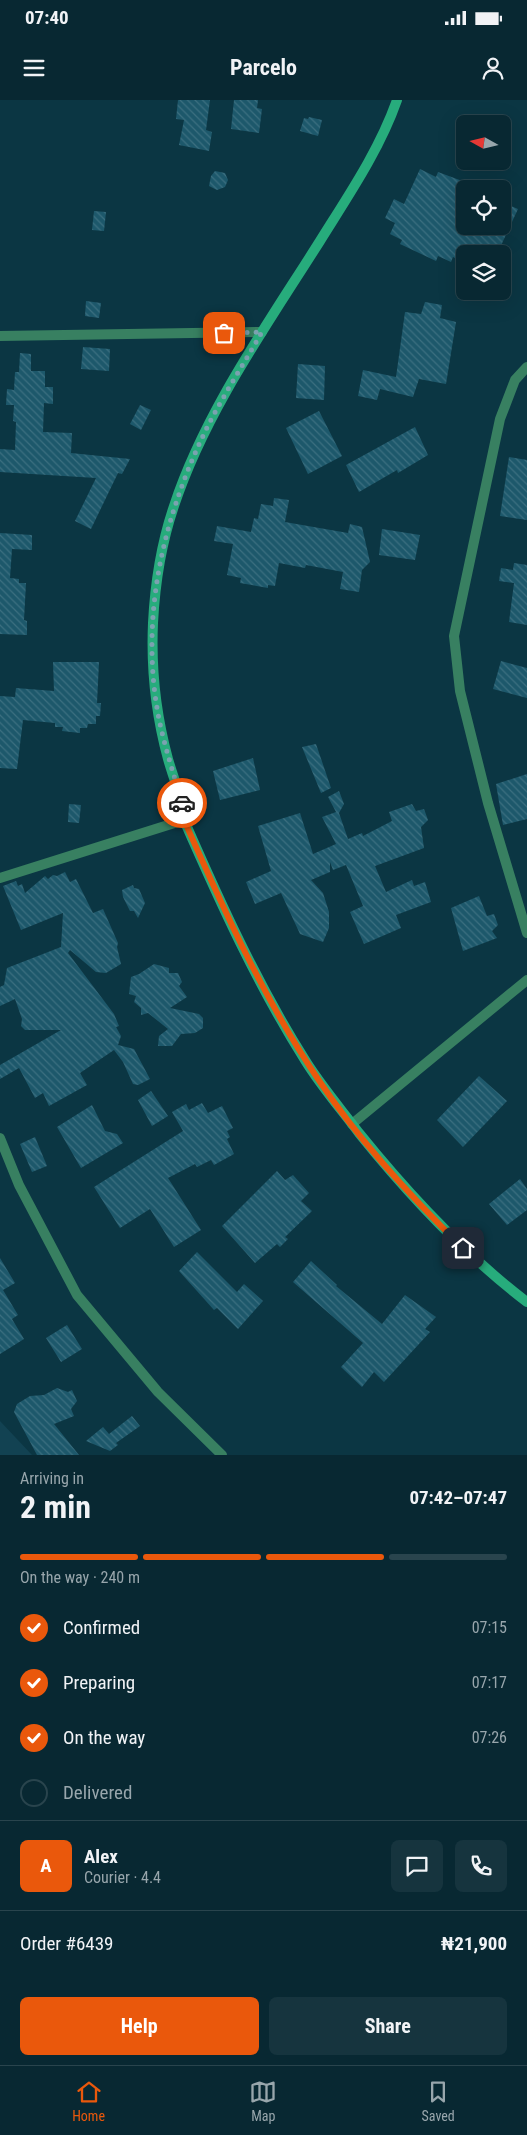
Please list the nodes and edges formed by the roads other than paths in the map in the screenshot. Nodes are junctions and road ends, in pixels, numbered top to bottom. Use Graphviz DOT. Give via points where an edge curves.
graph roads {
  1 [pos="397,100"];
  2 [pos="262,332"];
  3 [pos="0,336"];
  4 [pos="527,367"];
  5 [pos="184,820"];
  6 [pos="0,878"];
  7 [pos="527,933"];
  8 [pos="527,980"];
  9 [pos="352,1124"];
  10 [pos="0,1138"];
  11 [pos="527,1302"];
  12 [pos="222,1455"];
  1 -- 2 [label="main road" via="372,158"];
  2 -- 3 [label="street"];
  2 -- 5 [label="main road" via="202,437 174,507 160,564 153,622 154,676 159,718"];
  4 -- 7 [label="street" via="516,380 500,419 454,636 462,700 488,803"];
  5 -- 6 [label="street"];
  5 -- 9 [label="main road" via="257,977 305,1060"];
  8 -- 9 [label="street"];
  9 -- 11 [label="main road" via="444,1229"];
  10 -- 12 [label="street" via="19,1185 77,1296 158,1392"];
}
